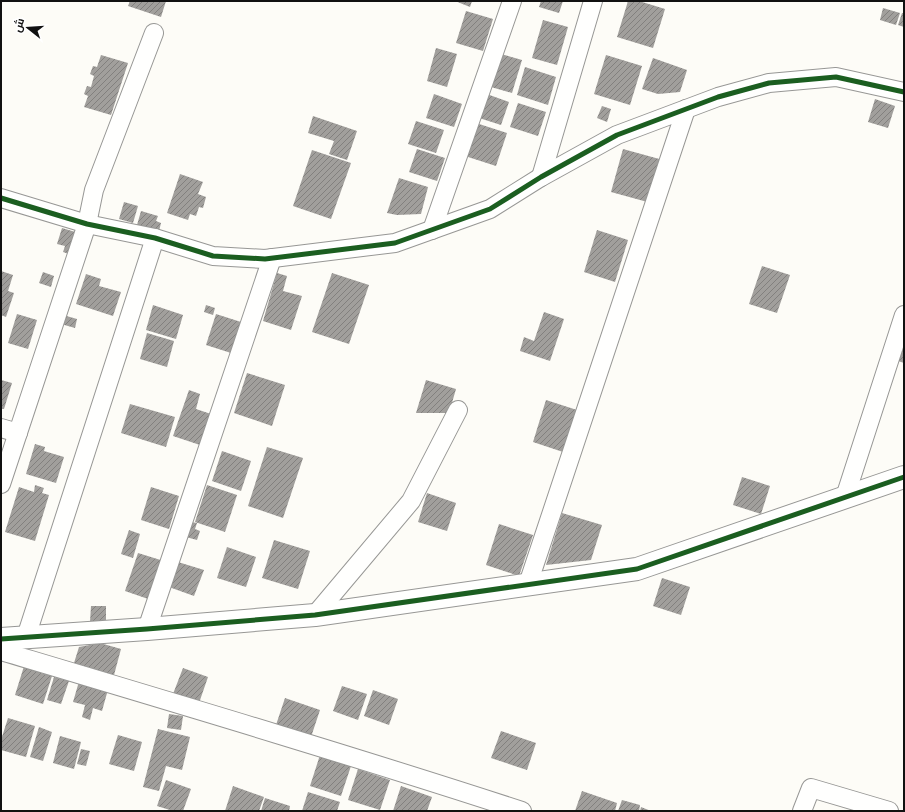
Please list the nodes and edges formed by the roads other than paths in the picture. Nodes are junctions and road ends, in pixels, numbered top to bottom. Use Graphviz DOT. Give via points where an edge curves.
graph roads {
  1 [pos="512,1"];
  2 [pos="593,1"];
  3 [pos="154,33"];
  4 [pos="904,92"];
  5 [pos="686,109"];
  6 [pos="541,177"];
  7 [pos="1,198"];
  8 [pos="87,224"];
  9 [pos="432,230"];
  10 [pos="155,238"];
  11 [pos="272,258"];
  12 [pos="904,315"];
  13 [pos="458,410"];
  14 [pos="9,430"];
  15 [pos="904,477"];
  16 [pos="1,484"];
  17 [pos="845,497"];
  18 [pos="528,584"];
  19 [pos="315,615"];
  20 [pos="147,629"];
  21 [pos="26,637"];
  22 [pos="1,639"];
  23 [pos="1,651"];
  24 [pos="522,811"];
  25 [pos="802,811"];
  26 [pos="889,811"];
  1 -- 9 [label="street"];
  2 -- 6 [label="street"];
  3 -- 8 [label="street" via="94,190"];
  4 -- 5 [label="street" via="836,77 770,84 718,97"];
  5 -- 6 [label="street" via="617,135"];
  5 -- 18 [label="street"];
  6 -- 9 [label="street" via="490,209"];
  7 -- 8 [label="street"];
  8 -- 10 [label="street"];
  8 -- 14 [label="street"];
  9 -- 11 [label="street" via="395,243"];
  10 -- 11 [label="street" via="213,256"];
  10 -- 21 [label="street"];
  11 -- 20 [label="street"];
  12 -- 17 [label="street"];
  13 -- 19 [label="street" via="411,501"];
  14 -- 16 [label="street"];
  15 -- 17 [label="street"];
  17 -- 18 [label="street" via="637,569"];
  18 -- 19 [label="street"];
  19 -- 20 [label="street"];
  20 -- 21 [label="street"];
  21 -- 22 [label="street"];
  23 -- 24 [label="street" via="214,714"];
  25 -- 26 [label="street" via="811,788"];
}
